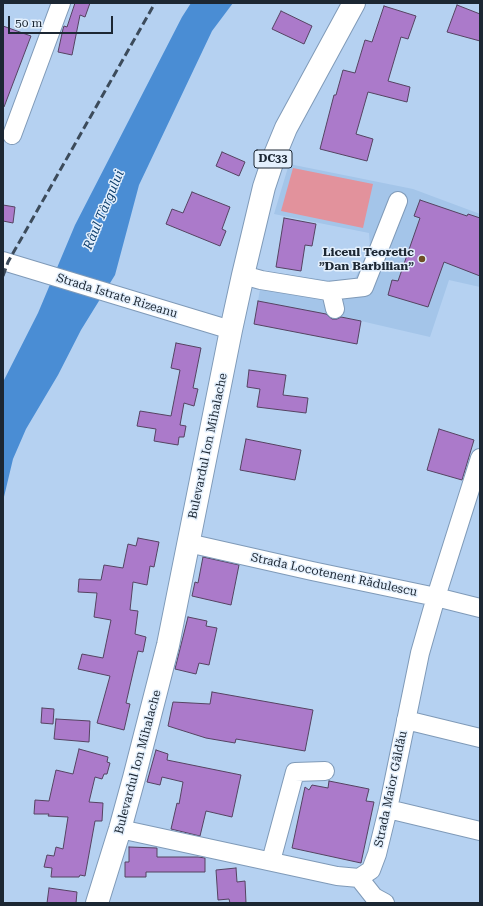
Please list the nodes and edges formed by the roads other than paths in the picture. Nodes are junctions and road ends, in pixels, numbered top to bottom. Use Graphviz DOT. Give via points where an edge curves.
graph roads {
  1 [pos="61,3"];
  2 [pos="354,3"];
  3 [pos="12,135"];
  4 [pos="398,201"];
  5 [pos="8,262"];
  6 [pos="243,275"];
  7 [pos="328,291"];
  8 [pos="335,309"];
  9 [pos="231,330"];
  10 [pos="480,458"];
  11 [pos="188,543"];
  12 [pos="436,597"];
  13 [pos="480,608"];
  14 [pos="406,720"];
  15 [pos="480,738"];
  16 [pos="325,771"];
  17 [pos="388,809"];
  18 [pos="120,829"];
  19 [pos="480,831"];
  20 [pos="271,861"];
  21 [pos="360,878"];
  22 [pos="97,903"];
  23 [pos="385,903"];
  1 -- 3 [label="street"];
  2 -- 6 [label="highway, Bulevardul Ion Mihalache / DC33" via="286,128 274,157 264,187"];
  4 -- 7 [label="street" via="364,287"];
  5 -- 9 [label="street, Strada Istrate Rizeanu"];
  6 -- 7 [label="street"];
  6 -- 9 [label="highway, Bulevardul Ion Mihalache / DC33"];
  7 -- 8 [label="street"];
  9 -- 11 [label="highway, Bulevardul Ion Mihalache"];
  10 -- 12 [label="street, Strada Maior Gâldău"];
  11 -- 12 [label="street, Strada Locotenent Rădulescu"];
  11 -- 18 [label="highway, Bulevardul Ion Mihalache" via="168,645"];
  12 -- 13 [label="street, Strada Locotenent Rădulescu"];
  12 -- 14 [label="street, Strada Maior Gâldău" via="420,653"];
  14 -- 15 [label="street"];
  14 -- 17 [label="street, Strada Maior Gâldău"];
  16 -- 20 [label="street" via="295,772"];
  17 -- 19 [label="street"];
  17 -- 21 [label="street, Strada Maior Gâldău" via="371,870"];
  18 -- 20 [label="street"];
  18 -- 22 [label="highway, Bulevardul Ion Mihalache"];
  20 -- 21 [label="street" via="337,876"];
  21 -- 23 [label="street" via="374,897"];
}
